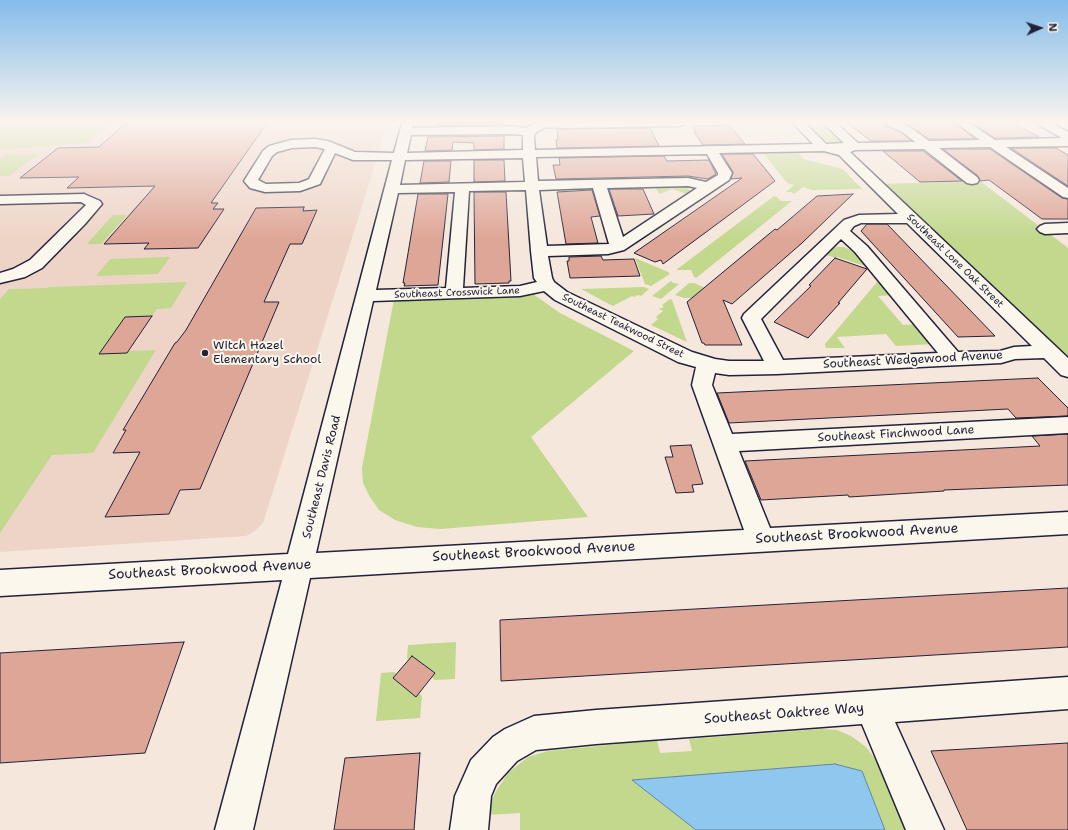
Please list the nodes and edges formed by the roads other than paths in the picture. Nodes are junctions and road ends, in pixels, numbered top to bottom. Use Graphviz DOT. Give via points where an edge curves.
graph roads {
  1 [pos="262,162"];
  2 [pos="324,162"];
  3 [pos="339,162"];
  4 [pos="399,162"];
  5 [pos="529,162"];
  6 [pos="718,162"];
  7 [pos="860,162"];
  8 [pos="947,162"];
  9 [pos="1019,162"];
  10 [pos="321,169"];
  11 [pos="972,180"];
  12 [pos="599,184"];
  13 [pos="532,186"];
  14 [pos="708,187"];
  15 [pos="462,188"];
  16 [pos="392,190"];
  17 [pos="1068,194"];
  18 [pos="0,200"];
  19 [pos="911,218"];
  20 [pos="1045,228"];
  21 [pos="1068,228"];
  22 [pos="841,230"];
  23 [pos="618,247"];
  24 [pos="539,251"];
  25 [pos="0,278"];
  26 [pos="547,285"];
  27 [pos="454,293"];
  28 [pos="366,296"];
  29 [pos="1049,352"];
  30 [pos="953,359"];
  31 [pos="707,364"];
  32 [pos="777,367"];
  33 [pos="1068,370"];
  34 [pos="1068,425"];
  35 [pos="724,443"];
  36 [pos="1068,523"];
  37 [pos="761,540"];
  38 [pos="300,565"];
  39 [pos="0,582"];
  40 [pos="1068,693"];
  41 [pos="872,708"];
  42 [pos="234,830"];
  43 [pos="469,830"];
  44 [pos="925,830"];
  1 -- 10 [label="street" via="251,181 265,188 303,186 315,181"];
  2 -- 10 [label="street"];
  3 -- 10 [label="street"];
  4 -- 16 [label="street, Southeast Davis Road"];
  5 -- 13 [label="street"];
  6 -- 14 [label="street" via="725,173 724,177"];
  7 -- 19 [label="street, Southeast Lone Oak Street"];
  8 -- 11 [label="street"];
  9 -- 17 [label="street"];
  12 -- 13 [label="street"];
  12 -- 14 [label="street" via="688,182"];
  12 -- 23 [label="street"];
  13 -- 15 [label="street"];
  13 -- 24 [label="street"];
  14 -- 23 [label="street"];
  15 -- 16 [label="street"];
  15 -- 27 [label="street"];
  16 -- 28 [label="street, Southeast Davis Road"];
  18 -- 25 [label="street" via="84,198 94,204 36,264 19,273"];
  19 -- 22 [label="street" via="859,219"];
  19 -- 29 [label="street, Southeast Lone Oak Street"];
  20 -- 21 [label="street"];
  22 -- 30 [label="street" via="861,249"];
  22 -- 32 [label="street" via="751,318"];
  23 -- 24 [label="street"];
  24 -- 26 [label="street"];
  26 -- 27 [label="street, Southeast Crosswick Lane" via="520,291"];
  26 -- 31 [label="street, Southeast Teakwood Street" via="561,296 685,357"];
  27 -- 28 [label="street, Southeast Crosswick Lane"];
  28 -- 38 [label="street, Southeast Davis Road"];
  29 -- 30 [label="street, Southeast Wedgewood Avenue"];
  29 -- 33 [label="street, Southeast Lone Oak Street"];
  30 -- 32 [label="street, Southeast Wedgewood Avenue"];
  31 -- 32 [label="street, Southeast Teakwood Street" via="728,368"];
  31 -- 35 [label="street" via="702,385"];
  34 -- 35 [label="street, Southeast Finchwood Lane"];
  35 -- 37 [label="street"];
  36 -- 37 [label="street, Southeast Brookwood Avenue"];
  37 -- 38 [label="street, Southeast Brookwood Avenue"];
  38 -- 39 [label="street, Southeast Brookwood Avenue"];
  38 -- 42 [label="street, Southeast Davis Road"];
  40 -- 41 [label="street, Southeast Oaktree Way"];
  41 -- 43 [label="street, Southeast Oaktree Way" via="534,733 505,749 484,772 473,796"];
  41 -- 44 [label="street"];
}
